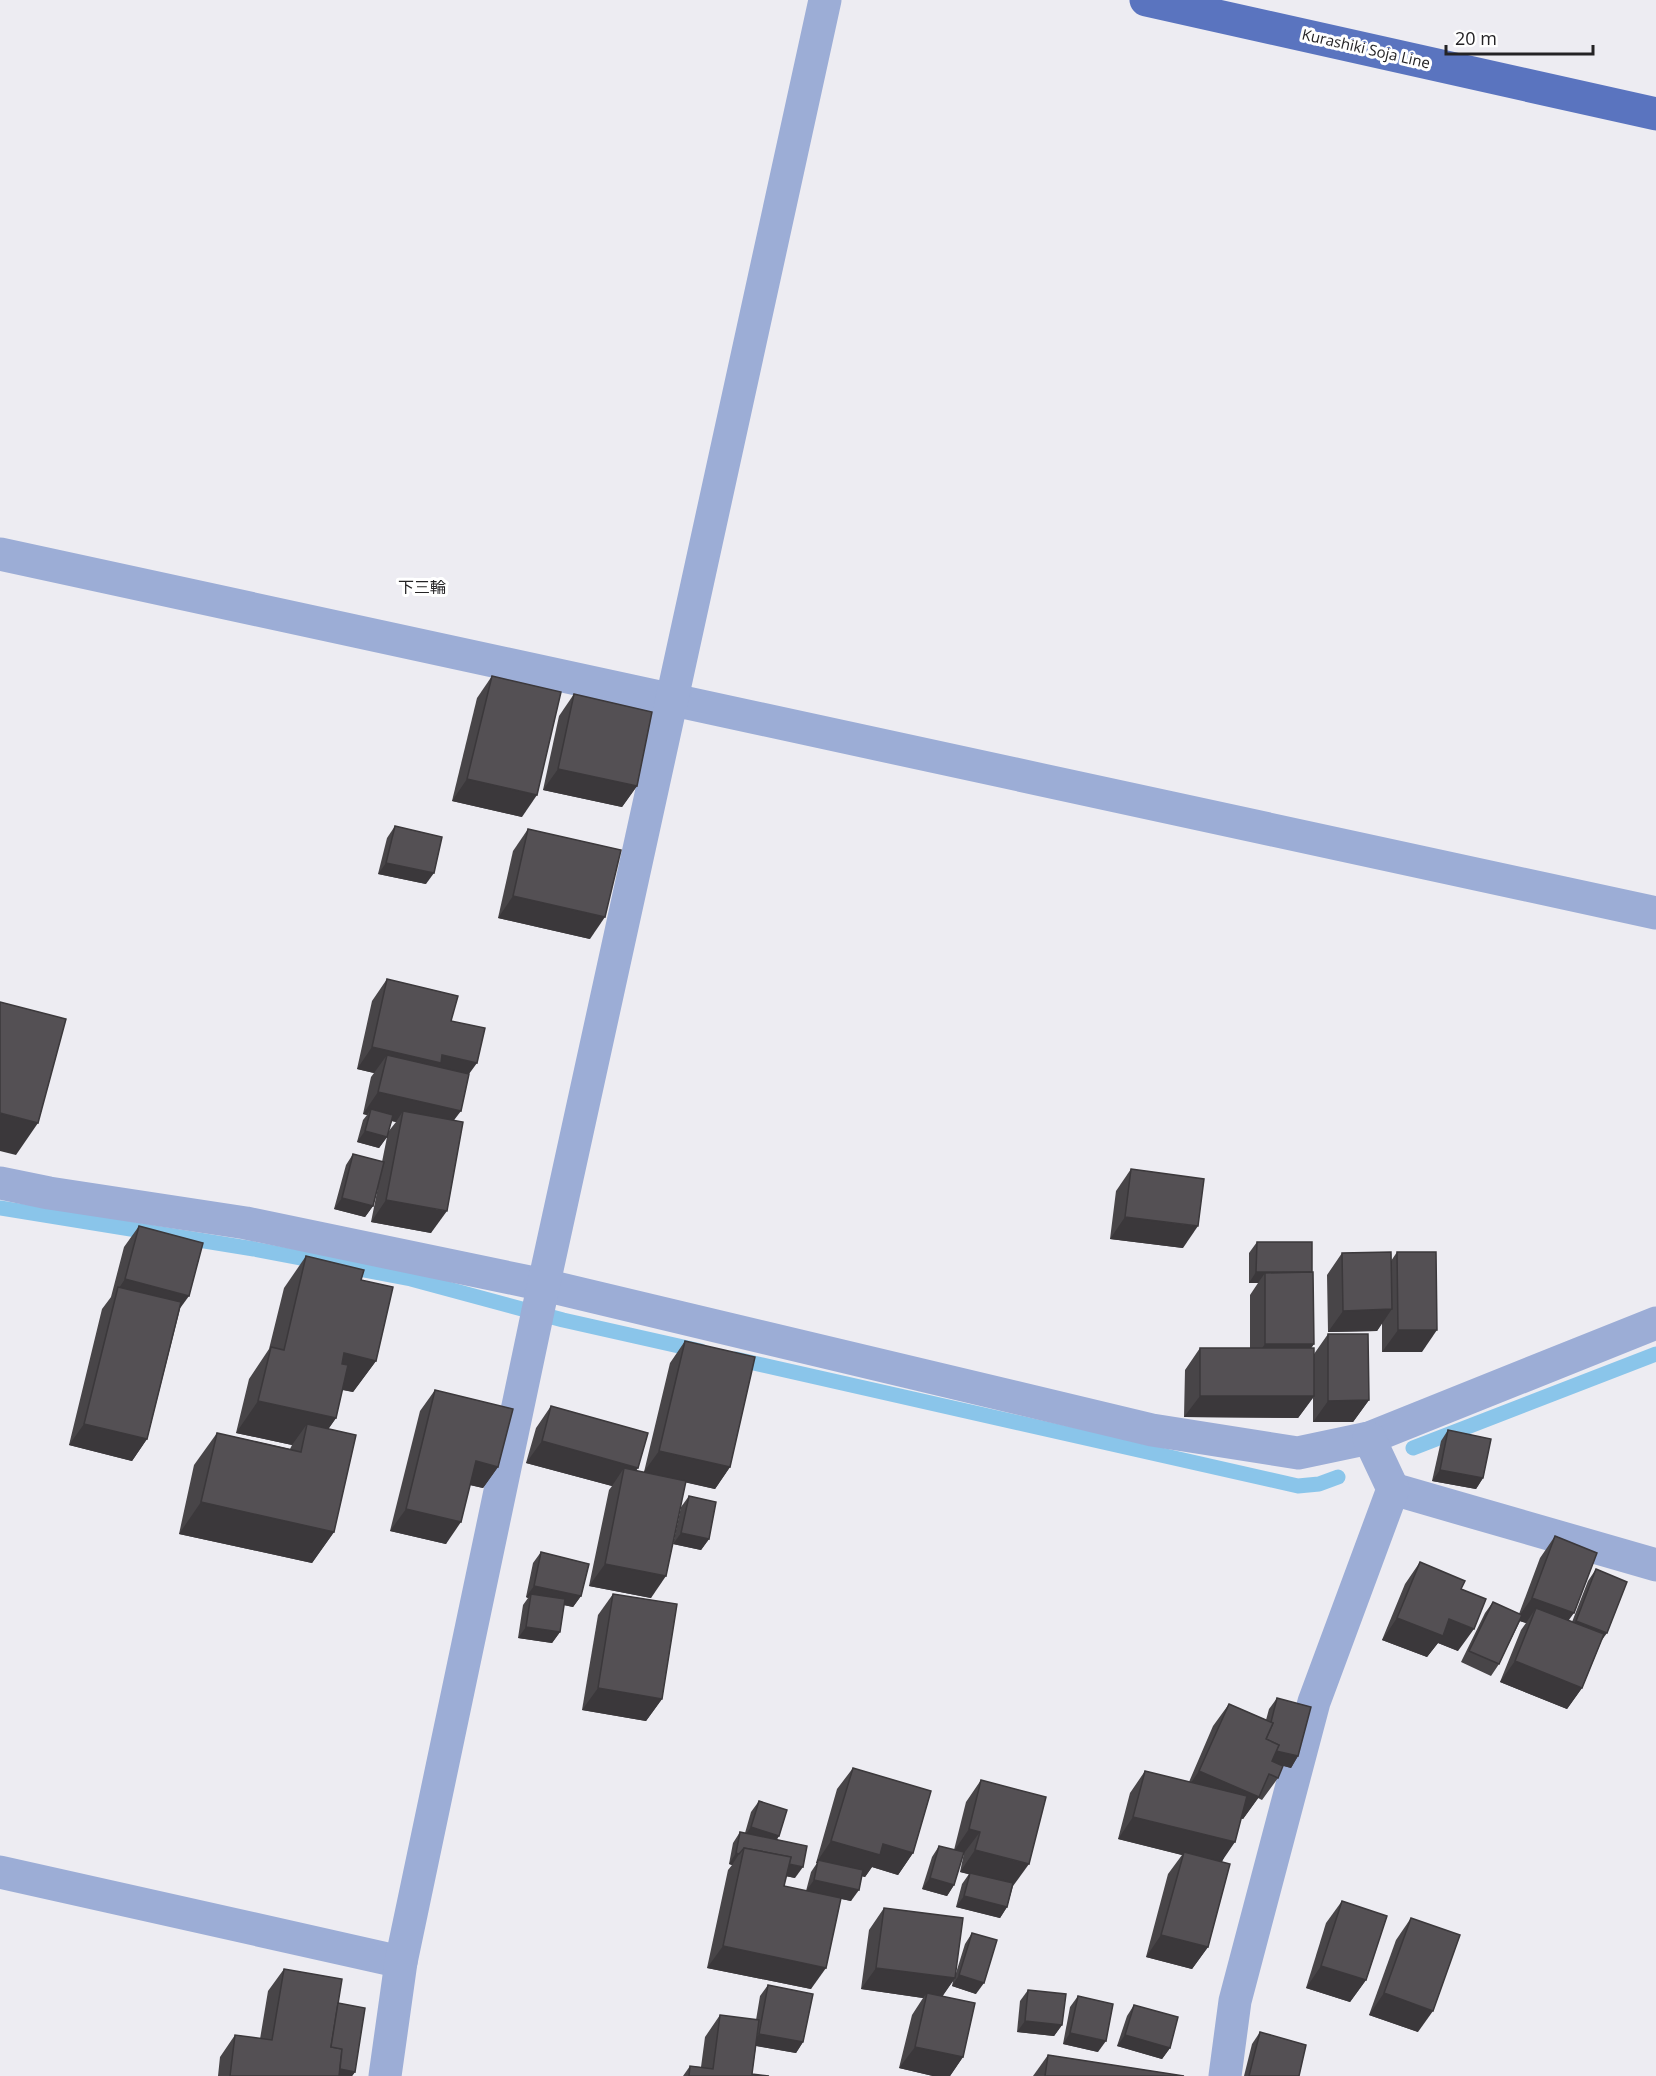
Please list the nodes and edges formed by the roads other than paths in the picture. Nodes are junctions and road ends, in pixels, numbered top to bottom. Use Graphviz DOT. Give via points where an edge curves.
graph roads {
  1 [pos="825,0"];
  2 [pos="1146,0"];
  3 [pos="1656,114"];
  4 [pos="0,554"];
  5 [pos="671,700"];
  6 [pos="1656,914"];
  7 [pos="0,1183"];
  8 [pos="540,1304"];
  9 [pos="1656,1323"];
  10 [pos="1369,1438"];
  11 [pos="1393,1489"];
  12 [pos="1656,1565"];
  13 [pos="0,1872"];
  14 [pos="401,1962"];
  15 [pos="385,2076"];
  16 [pos="1225,2076"];
  1 -- 5 [label="street"];
  2 -- 3 [label="main road, Kurashiki Soja Line"];
  4 -- 5 [label="street"];
  5 -- 6 [label="street"];
  5 -- 8 [label="street"];
  7 -- 8 [label="street" via="246,1223"];
  8 -- 10 [label="street" via="1152,1430 1298,1453"];
  8 -- 14 [label="street"];
  9 -- 10 [label="street"];
  10 -- 11 [label="street"];
  11 -- 12 [label="street"];
  11 -- 16 [label="street" via="1314,1702 1235,2001"];
  13 -- 14 [label="street"];
  14 -- 15 [label="street"];
}
